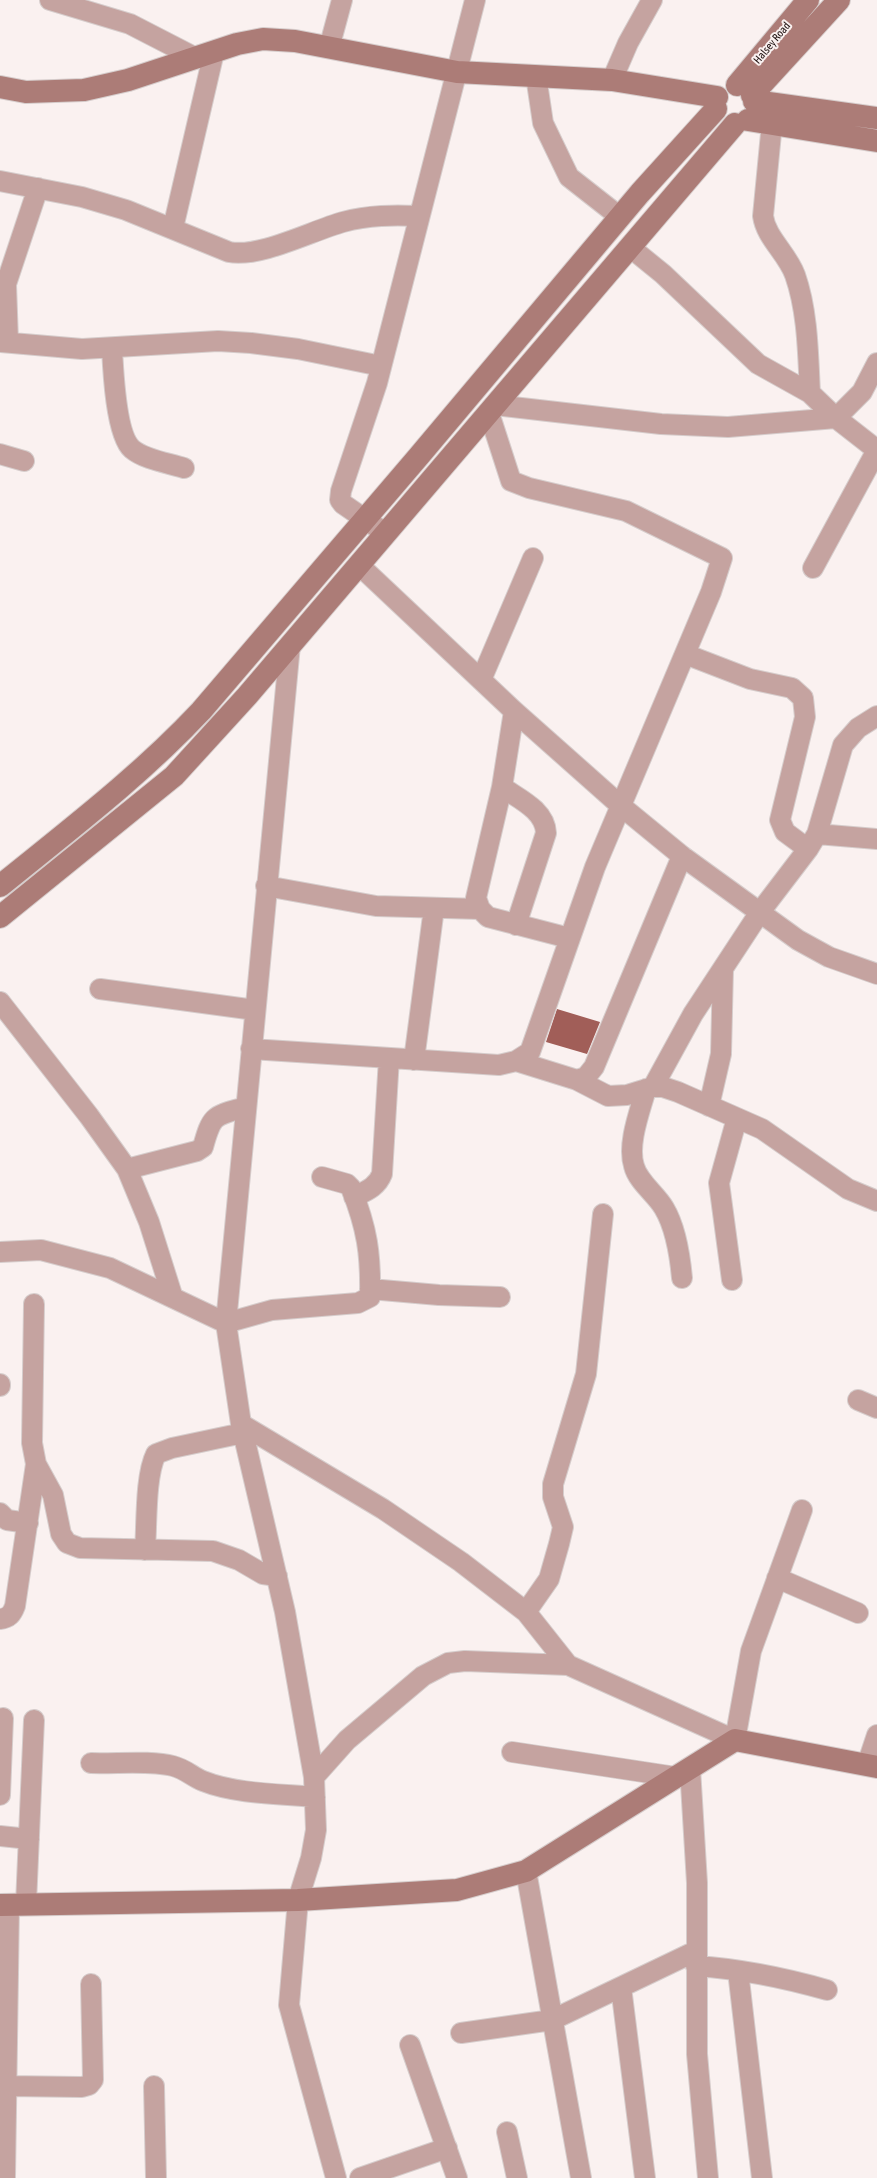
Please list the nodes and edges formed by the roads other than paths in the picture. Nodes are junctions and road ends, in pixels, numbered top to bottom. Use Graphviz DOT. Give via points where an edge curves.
graph roads {
  1 [pos="50,0"];
  2 [pos="342,0"];
  3 [pos="475,0"];
  4 [pos="652,0"];
  5 [pos="808,0"];
  6 [pos="839,0"];
  7 [pos="329,48"];
  8 [pos="205,55"];
  9 [pos="457,72"];
  10 [pos="536,76"];
  11 [pos="612,80"];
  12 [pos="0,87"];
  13 [pos="717,103"];
  14 [pos="745,105"];
  15 [pos="877,118"];
  16 [pos="772,123"];
  17 [pos="877,141"];
  18 [pos="0,181"];
  19 [pos="38,188"];
  20 [pos="419,216"];
  21 [pos="620,217"];
  22 [pos="173,228"];
  23 [pos="631,248"];
  24 [pos="4,341"];
  25 [pos="112,348"];
  26 [pos="877,363"];
  27 [pos="381,366"];
  28 [pos="810,394"];
  29 [pos="870,394"];
  30 [pos="492,409"];
  31 [pos="836,418"];
  32 [pos="877,450"];
  33 [pos="0,454"];
  34 [pos="24,461"];
  35 [pos="184,468"];
  36 [pos="365,519"];
  37 [pos="385,533"];
  38 [pos="534,558"];
  39 [pos="359,565"];
  40 [pos="813,568"];
  41 [pos="290,645"];
  42 [pos="685,654"];
  43 [pos="481,680"];
  44 [pos="514,711"];
  45 [pos="877,716"];
  46 [pos="502,787"];
  47 [pos="621,806"];
  48 [pos="877,839"];
  49 [pos="812,842"];
  50 [pos="682,856"];
  51 [pos="0,886"];
  52 [pos="266,886"];
  53 [pos="434,908"];
  54 [pos="480,909"];
  55 [pos="760,912"];
  56 [pos="0,917"];
  57 [pos="516,925"];
  58 [pos="569,938"];
  59 [pos="723,969"];
  60 [pos="877,974"];
  61 [pos="100,989"];
  62 [pos="0,1002"];
  63 [pos="255,1010"];
  64 [pos="251,1049"];
  65 [pos="390,1058"];
  66 [pos="414,1060"];
  67 [pos="516,1062"];
  68 [pos="577,1080"];
  69 [pos="649,1088"];
  70 [pos="709,1106"];
  71 [pos="246,1107"];
  72 [pos="737,1118"];
  73 [pos="127,1170"];
  74 [pos="322,1177"];
  75 [pos="354,1197"];
  76 [pos="877,1201"];
  77 [pos="603,1214"];
  78 [pos="0,1252"];
  79 [pos="682,1278"];
  80 [pos="732,1280"];
  81 [pos="370,1289"];
  82 [pos="500,1297"];
  83 [pos="173,1298"];
  84 [pos="34,1304"];
  85 [pos="226,1323"];
  86 [pos="858,1400"];
  87 [pos="877,1408"];
  88 [pos="242,1429"];
  89 [pos="36,1464"];
  90 [pos="802,1510"];
  91 [pos="0,1513"];
  92 [pos="28,1523"];
  93 [pos="145,1550"];
  94 [pos="277,1576"];
  95 [pos="777,1578"];
  96 [pos="526,1612"];
  97 [pos="858,1613"];
  98 [pos="0,1619"];
  99 [pos="568,1665"];
  100 [pos="3,1718"];
  101 [pos="34,1720"];
  102 [pos="877,1735"];
  103 [pos="735,1740"];
  104 [pos="512,1752"];
  105 [pos="91,1764"];
  106 [pos="872,1766"];
  107 [pos="683,1772"];
  108 [pos="314,1777"];
  109 [pos="0,1796"];
  110 [pos="315,1797"];
  111 [pos="0,1836"];
  112 [pos="29,1838"];
  113 [pos="526,1871"];
  114 [pos="298,1900"];
  115 [pos="12,1905"];
  116 [pos="696,1958"];
  117 [pos="738,1971"];
  118 [pos="91,1984"];
  119 [pos="621,1987"];
  120 [pos="827,1990"];
  121 [pos="552,2020"];
  122 [pos="460,2033"];
  123 [pos="410,2045"];
  124 [pos="6,2086"];
  125 [pos="154,2086"];
  126 [pos="507,2132"];
  127 [pos="447,2148"];
  128 [pos="5,2178"];
  129 [pos="156,2178"];
  130 [pos="336,2178"];
  131 [pos="360,2178"];
  132 [pos="457,2178"];
  133 [pos="517,2178"];
  134 [pos="581,2178"];
  135 [pos="645,2178"];
  136 [pos="708,2178"];
  137 [pos="762,2178"];
  1 -- 8 [label="street" via="130,24"];
  2 -- 7 [label="street"];
  3 -- 9 [label="street"];
  4 -- 11 [label="street" via="628,43"];
  5 -- 14 [label="street, Halsey Road"];
  6 -- 14 [label="street"];
  7 -- 8 [label="street" via="294,41 263,39 236,44"];
  7 -- 9 [label="street"];
  8 -- 12 [label="street" via="128,80 84,90 26,92"];
  8 -- 22 [label="street"];
  9 -- 10 [label="street"];
  9 -- 20 [label="street"];
  10 -- 11 [label="street"];
  10 -- 21 [label="street" via="543,123 564,169 569,177"];
  11 -- 13 [label="street"];
  13 -- 14 [label="street" via="723,119"];
  13 -- 14 [label="street" via="725,88"];
  13 -- 21 [label="street"];
  14 -- 15 [label="street"];
  14 -- 16 [label="street"];
  14 -- 23 [label="street"];
  16 -- 17 [label="street"];
  16 -- 28 [label="street" via="764,225 792,268 800,293"];
  18 -- 19 [label="street"];
  19 -- 22 [label="street" via="126,210"];
  19 -- 24 [label="street" via="6,284"];
  20 -- 22 [label="street" via="385,215 343,222 242,254 228,252"];
  20 -- 27 [label="street"];
  21 -- 36 [label="street"];
  23 -- 28 [label="street" via="663,274 758,364"];
  23 -- 30 [label="street"];
  24 -- 25 [label="street" via="82,349"];
  25 -- 27 [label="street" via="218,341 251,343 298,349"];
  25 -- 35 [label="street" via="116,407 129,445 143,455"];
  26 -- 29 [label="street"];
  27 -- 36 [label="street" via="340,500"];
  28 -- 31 [label="street"];
  29 -- 31 [label="street"];
  30 -- 31 [label="street" via="662,424 728,427"];
  30 -- 37 [label="street"];
  30 -- 42 [label="street" via="511,481 529,488 626,511 722,558"];
  31 -- 32 [label="street"];
  32 -- 40 [label="street"];
  33 -- 34 [label="street"];
  36 -- 37 [label="street"];
  36 -- 51 [label="street" via="169,745 124,786"];
  37 -- 39 [label="street"];
  38 -- 43 [label="street"];
  39 -- 41 [label="street"];
  39 -- 43 [label="street"];
  41 -- 52 [label="street"];
  41 -- 56 [label="street" via="174,776"];
  42 -- 47 [label="street"];
  42 -- 49 [label="street" via="750,679 792,688 803,698 805,717 780,820 785,832"];
  43 -- 44 [label="street"];
  44 -- 46 [label="street"];
  44 -- 47 [label="street"];
  45 -- 49 [label="street" via="858,728 843,745"];
  46 -- 54 [label="street" via="476,898"];
  46 -- 57 [label="street" via="541,814 546,824 546,834"];
  47 -- 50 [label="street"];
  47 -- 58 [label="street"];
  48 -- 49 [label="street"];
  49 -- 55 [label="street"];
  50 -- 55 [label="street"];
  50 -- 68 [label="street" via="594,1067 586,1077"];
  52 -- 53 [label="street" via="376,906"];
  52 -- 63 [label="street"];
  53 -- 54 [label="street"];
  53 -- 66 [label="street"];
  54 -- 57 [label="street" via="488,917"];
  55 -- 59 [label="street"];
  55 -- 60 [label="street" via="798,940 823,953"];
  57 -- 58 [label="street"];
  58 -- 67 [label="street" via="530,1052"];
  59 -- 69 [label="street"];
  59 -- 70 [label="street" via="721,1054"];
  61 -- 63 [label="street"];
  62 -- 73 [label="street" via="89,1116"];
  63 -- 64 [label="street"];
  64 -- 65 [label="street"];
  64 -- 71 [label="street"];
  65 -- 66 [label="street"];
  65 -- 75 [label="street" via="382,1174 379,1182"];
  66 -- 67 [label="street" via="499,1065"];
  67 -- 68 [label="street"];
  68 -- 69 [label="street" via="608,1096 623,1096"];
  69 -- 70 [label="street" via="663,1087"];
  69 -- 79 [label="street" via="634,1133 634,1167 668,1216 681,1262"];
  70 -- 72 [label="street"];
  71 -- 73 [label="street" via="214,1118 209,1124 204,1147 197,1151"];
  71 -- 85 [label="street"];
  72 -- 76 [label="street" via="762,1129 848,1189"];
  72 -- 80 [label="street" via="719,1183"];
  73 -- 83 [label="street" via="149,1222"];
  74 -- 75 [label="street" via="347,1184"];
  75 -- 81 [label="street" via="367,1234 370,1252"];
  77 -- 96 [label="street" via="586,1374 554,1484 553,1497 563,1527 549,1579"];
  78 -- 83 [label="street" via="41,1250 110,1268"];
  81 -- 82 [label="street"];
  81 -- 85 [label="street" via="370,1296 358,1303 272,1310"];
  83 -- 85 [label="street"];
  84 -- 89 [label="street" via="32,1443"];
  85 -- 88 [label="street"];
  86 -- 87 [label="street"];
  88 -- 93 [label="street" via="156,1454 150,1476"];
  88 -- 94 [label="street"];
  88 -- 96 [label="street" via="383,1509 461,1562"];
  89 -- 92 [label="street"];
  89 -- 93 [label="street" via="50,1487 61,1534 68,1543 80,1548"];
  90 -- 95 [label="street"];
  91 -- 92 [label="street" via="7,1520"];
  92 -- 98 [label="street" via="15,1606 12,1614"];
  93 -- 94 [label="street" via="213,1551 239,1560 263,1574"];
  94 -- 108 [label="street"];
  95 -- 97 [label="street"];
  95 -- 103 [label="street" via="751,1651"];
  96 -- 99 [label="street"];
  99 -- 103 [label="street"];
  99 -- 108 [label="street" via="466,1661 441,1667 423,1676 347,1740"];
  100 -- 109 [label="street"];
  101 -- 112 [label="street"];
  102 -- 106 [label="street"];
  103 -- 106 [label="street"];
  103 -- 107 [label="street"];
  104 -- 107 [label="street"];
  105 -- 110 [label="street" via="165,1764 185,1770 202,1781 216,1785 240,1790"];
  107 -- 113 [label="street"];
  107 -- 116 [label="street" via="696,1883"];
  108 -- 110 [label="street"];
  110 -- 114 [label="street" via="316,1830 311,1858"];
  111 -- 112 [label="street"];
  112 -- 115 [label="street"];
  113 -- 114 [label="street" via="457,1890"];
  113 -- 121 [label="street"];
  114 -- 115 [label="street"];
  114 -- 130 [label="street" via="289,2005"];
  115 -- 124 [label="street"];
  116 -- 117 [label="street"];
  116 -- 119 [label="street"];
  116 -- 136 [label="street" via="697,2054"];
  117 -- 120 [label="street"];
  117 -- 137 [label="street"];
  118 -- 124 [label="street" via="93,2080 89,2085"];
  119 -- 121 [label="street"];
  119 -- 135 [label="street"];
  121 -- 122 [label="street"];
  121 -- 134 [label="street"];
  123 -- 127 [label="street"];
  124 -- 128 [label="street"];
  125 -- 129 [label="street"];
  126 -- 133 [label="street"];
  127 -- 131 [label="street"];
  127 -- 132 [label="street"];
}
